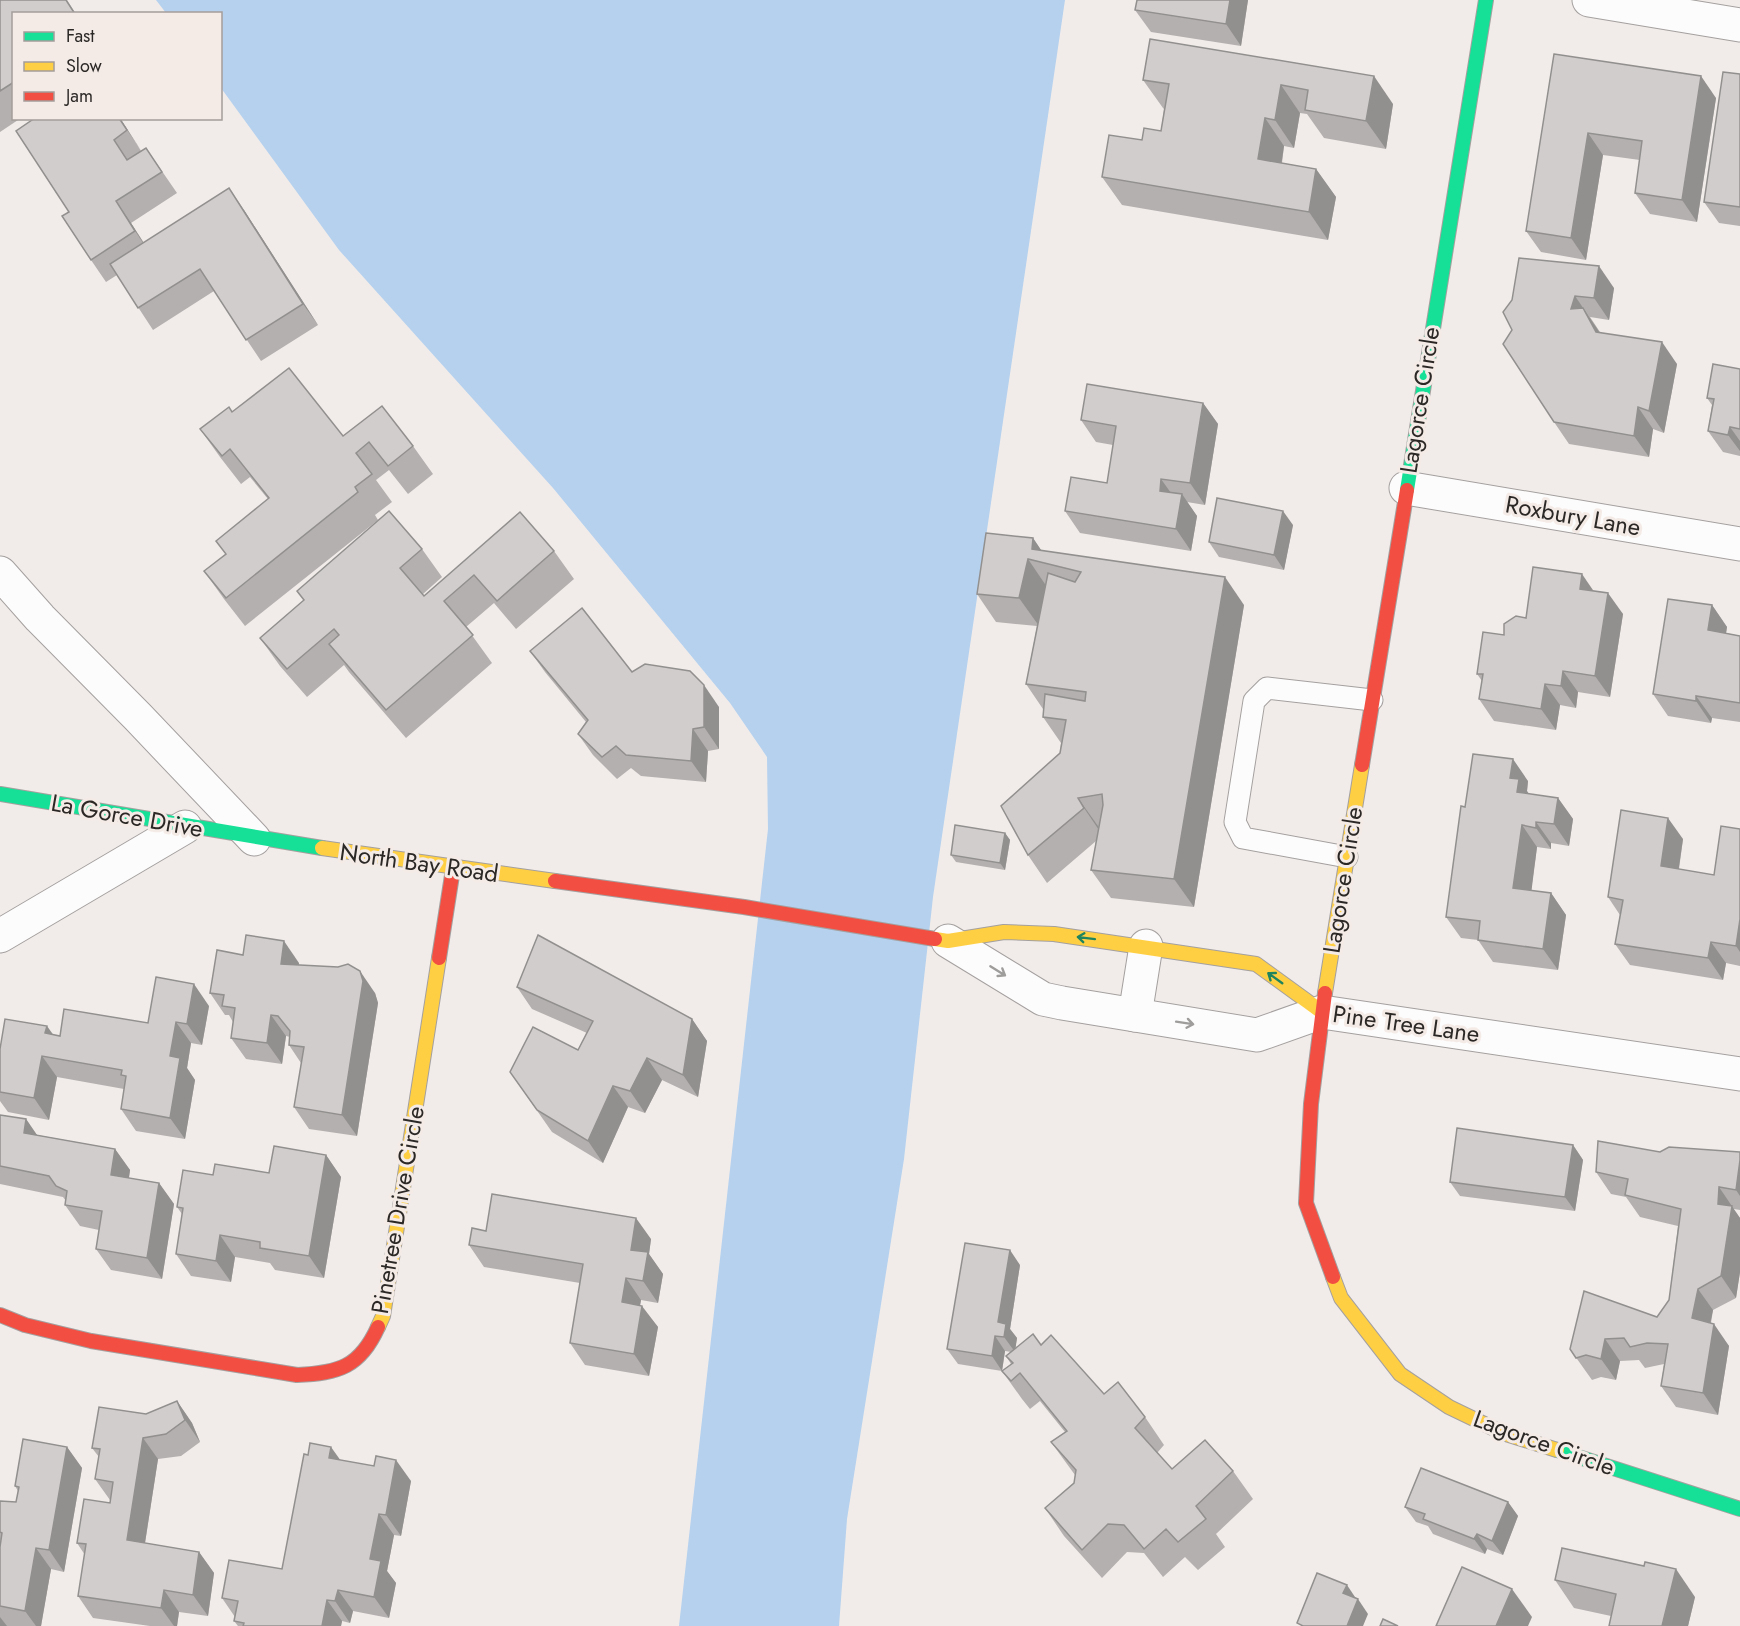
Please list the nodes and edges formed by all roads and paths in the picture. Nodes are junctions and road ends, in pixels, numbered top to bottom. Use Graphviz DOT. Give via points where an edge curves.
graph roads {
  1 [pos="1486,0"];
  2 [pos="1589,0"];
  3 [pos="1740,25"];
  4 [pos="1406,488"];
  5 [pos="1740,544"];
  6 [pos="0,573"];
  7 [pos="1372,700"];
  8 [pos="0,794"];
  9 [pos="185,827"];
  10 [pos="254,839"];
  11 [pos="1347,857"];
  12 [pos="453,868"];
  13 [pos="0,936"];
  14 [pos="948,941"];
  15 [pos="1146,946"];
  16 [pos="1322,1012"];
  17 [pos="1135,1015"];
  18 [pos="1740,1074"];
  19 [pos="0,1315"];
  20 [pos="1740,1509"];
  1 -- 4 [label="street, Lagorce Circle"];
  2 -- 3 [label="street"];
  4 -- 5 [label="street, Roxbury Lane"];
  4 -- 7 [label="street, Lagorce Circle"];
  6 -- 10 [label="street"];
  7 -- 11 [label="street, Lagorce Circle"];
  7 -- 11 [label="lane" via="1267,688 1254,701 1250,723 1235,822 1243,838"];
  8 -- 9 [label="street, La Gorce Drive"];
  9 -- 10 [label="street, La Gorce Drive"];
  9 -- 13 [label="street"];
  10 -- 12 [label="street, North Bay Road"];
  11 -- 16 [label="street, Lagorce Circle"];
  12 -- 14 [label="street, North Bay Road" via="744,907"];
  12 -- 19 [label="street, Pinetree Drive Circle" via="382,1316 372,1344 352,1365 326,1374 297,1375 91,1341"];
  15 -- 14 [label="street, North Bay Road, one-way" via="1005,932"];
  14 -- 17 [label="street, Pine Tree Lane, one-way" via="1043,999"];
  16 -- 15 [label="street, North Bay Road, one-way" via="1256,964"];
  15 -- 17 [label="street"];
  17 -- 16 [label="street, Pine Tree Lane, one-way" via="1257,1035"];
  16 -- 18 [label="street, Pine Tree Lane"];
  16 -- 20 [label="street, Lagorce Circle" via="1311,1104 1306,1203 1341,1298 1400,1374 1449,1407 1503,1433"];
}
